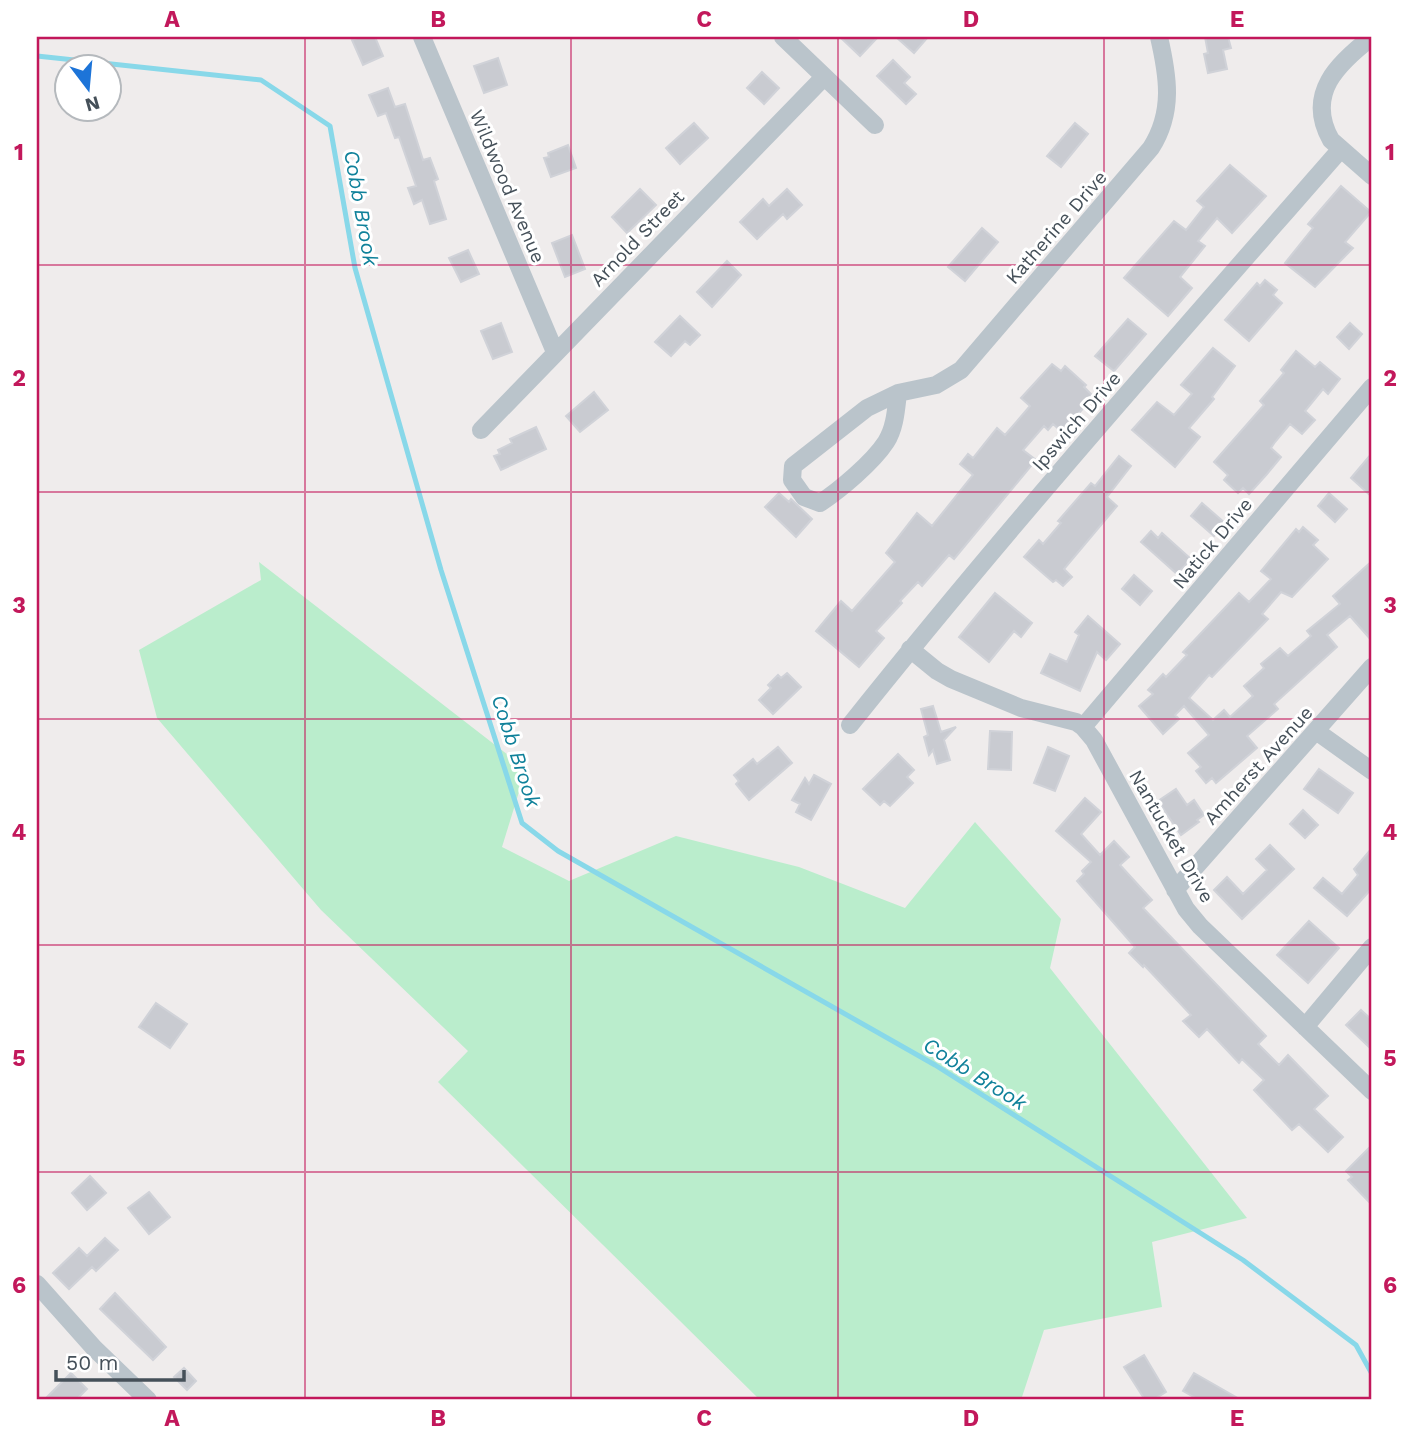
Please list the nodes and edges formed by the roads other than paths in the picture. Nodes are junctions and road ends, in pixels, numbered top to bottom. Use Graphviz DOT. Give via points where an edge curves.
graph roads {
  1 [pos="422,37"];
  2 [pos="783,37"];
  3 [pos="1159,37"];
  4 [pos="1372,37"];
  5 [pos="824,76"];
  6 [pos="875,125"];
  7 [pos="1340,150"];
  8 [pos="1372,176"];
  9 [pos="555,352"];
  10 [pos="1372,387"];
  11 [pos="898,393"];
  12 [pos="481,430"];
  13 [pos="910,649"];
  14 [pos="1372,667"];
  15 [pos="850,725"];
  16 [pos="1083,727"];
  17 [pos="1316,731"];
  18 [pos="1372,771"];
  19 [pos="1175,890"];
  20 [pos="1372,947"];
  21 [pos="1305,1027"];
  22 [pos="1372,1091"];
  23 [pos="37,1284"];
  24 [pos="148,1400"];
  1 -- 9 [label="street, Wildwood Avenue"];
  2 -- 5 [label="street"];
  3 -- 11 [label="street, Katherine Drive" via="1168,97 1164,123 1151,148 961,370 936,385"];
  4 -- 7 [label="street" via="1340,63 1326,84 1322,104 1326,133"];
  5 -- 6 [label="street"];
  5 -- 9 [label="street, Arnold Street"];
  7 -- 8 [label="street"];
  7 -- 13 [label="street, Ipswich Drive"];
  9 -- 12 [label="street, Arnold Street"];
  10 -- 16 [label="street, Natick Drive"];
  11 -- 11 [label="street, Katherine Drive" via="886,442 841,489 820,503 804,497 792,480 793,466 867,408"];
  13 -- 15 [label="street, Ipswich Drive"];
  13 -- 16 [label="street" via="958,683"];
  14 -- 17 [label="street, Amherst Avenue"];
  16 -- 19 [label="street, Nantucket Drive"];
  17 -- 18 [label="street"];
  17 -- 19 [label="street, Amherst Avenue"];
  19 -- 21 [label="street, Nantucket Drive" via="1200,926"];
  20 -- 21 [label="street"];
  21 -- 22 [label="street, Nantucket Drive"];
  23 -- 24 [label="street" via="94,1349"];
}
